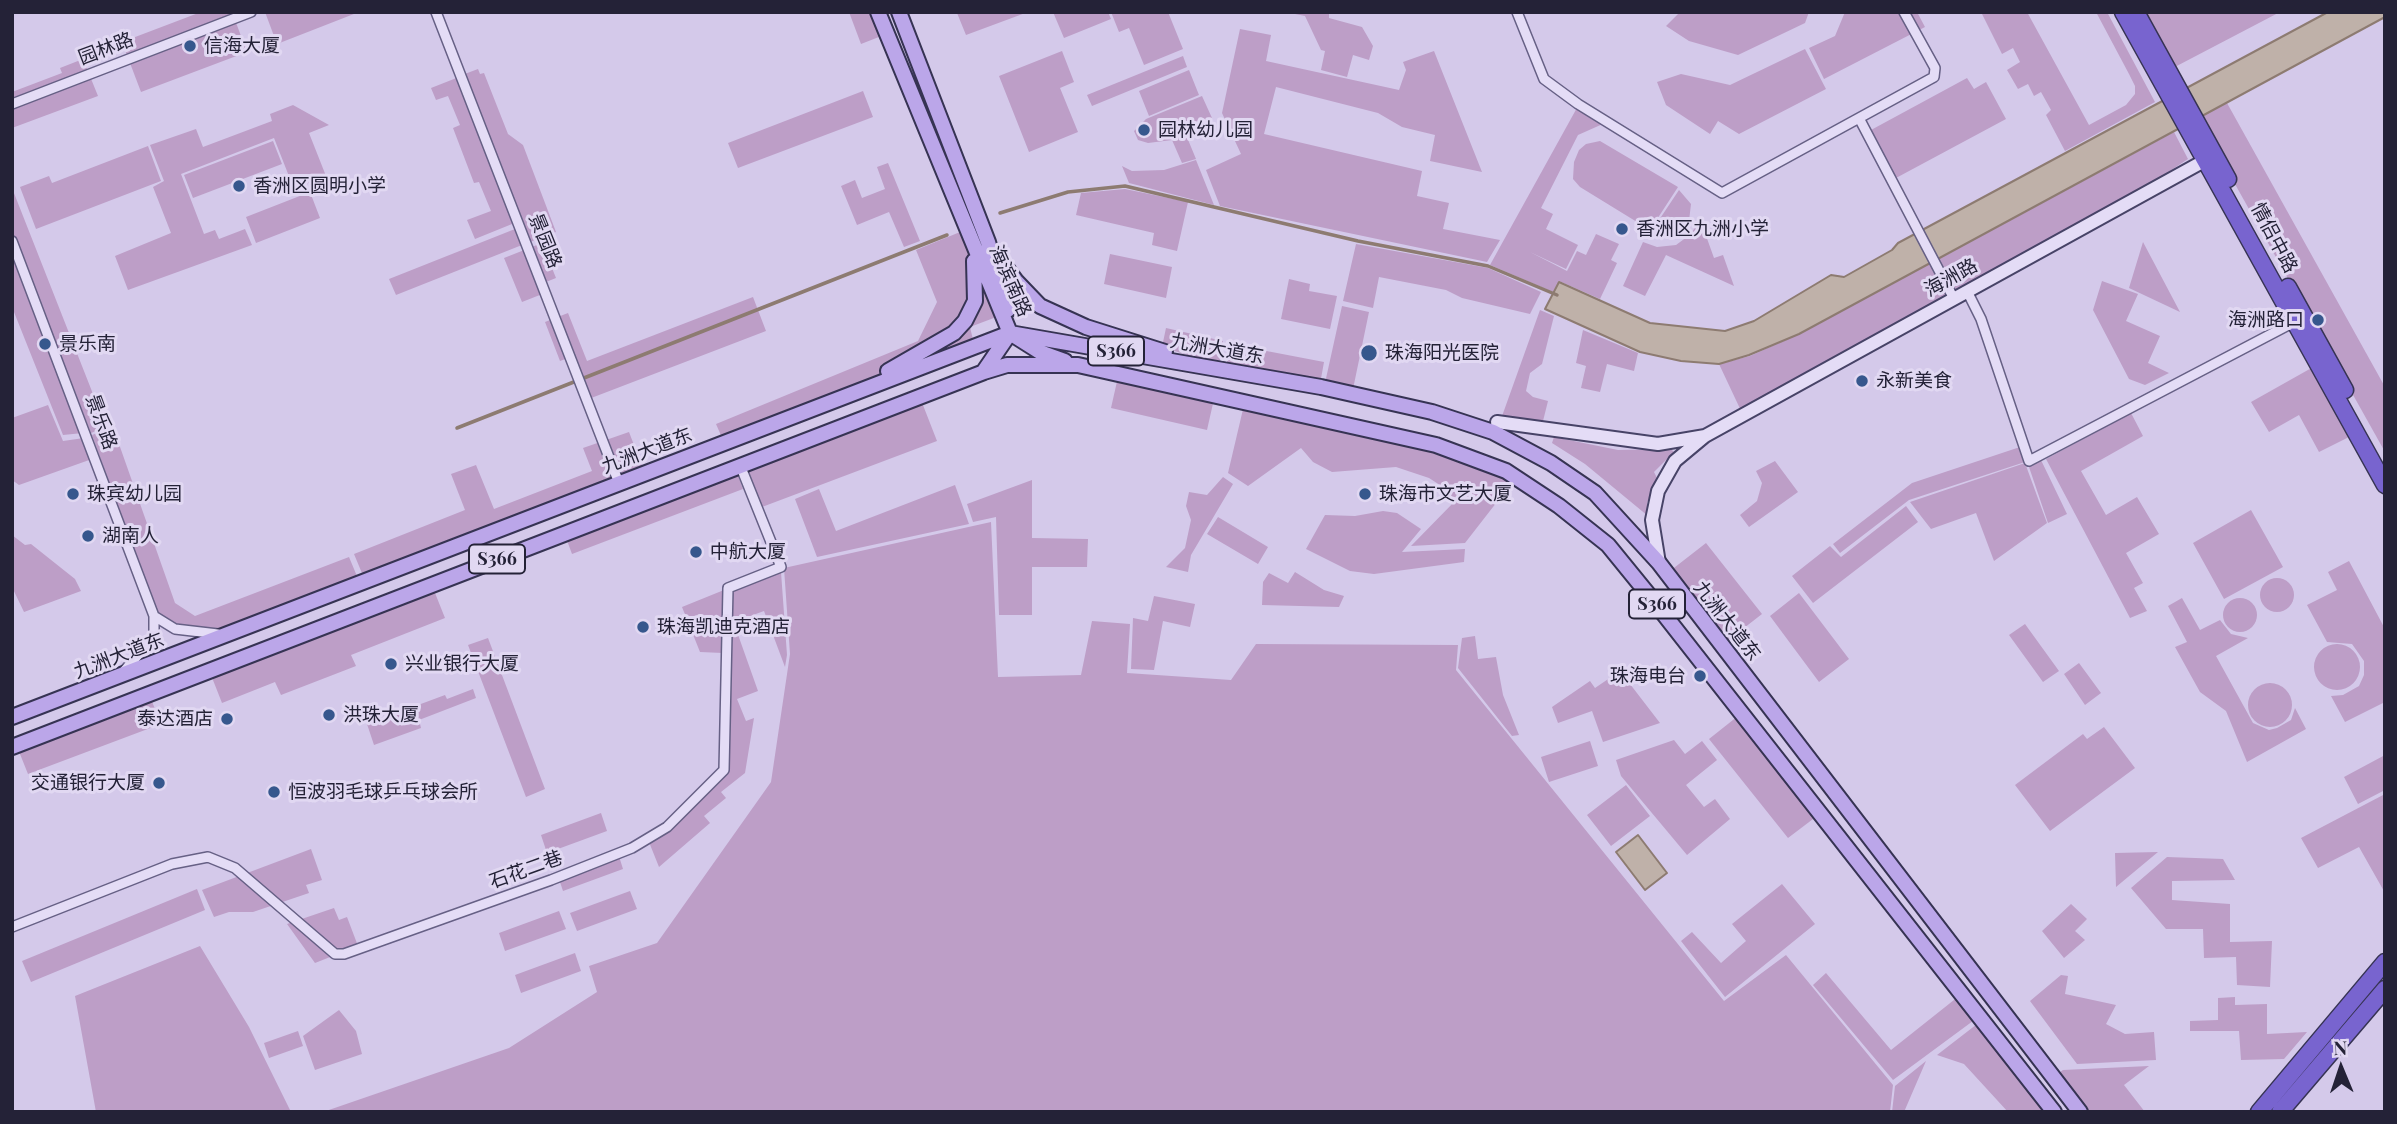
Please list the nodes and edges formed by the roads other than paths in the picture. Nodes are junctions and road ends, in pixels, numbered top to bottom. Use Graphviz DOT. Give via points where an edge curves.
graph roads {
  1 [pos="251,12"];
  2 [pos="436,12"];
  3 [pos="878,12"];
  4 [pos="899,12"];
  5 [pos="1517,12"];
  6 [pos="1904,12"];
  7 [pos="2123,12"];
  8 [pos="2136,12"];
  9 [pos="2172,89"];
  10 [pos="12,104"];
  11 [pos="1859,118"];
  12 [pos="2209,158"];
  13 [pos="970,239"];
  14 [pos="12,241"];
  15 [pos="988,242"];
  16 [pos="1967,291"];
  17 [pos="1954,299"];
  18 [pos="2299,319"];
  19 [pos="1010,333"];
  20 [pos="1078,365"];
  21 [pos="1221,370"];
  22 [pos="984,372"];
  23 [pos="833,400"];
  24 [pos="1497,422"];
  25 [pos="1706,436"];
  26 [pos="740,464"];
  27 [pos="2385,464"];
  28 [pos="619,483"];
  29 [pos="2385,485"];
  30 [pos="1659,563"];
  31 [pos="154,616"];
  32 [pos="227,634"];
  33 [pos="117,677"];
  34 [pos="12,717"];
  35 [pos="12,747"];
  36 [pos="12,927"];
  37 [pos="2385,962"];
  38 [pos="2385,989"];
  39 [pos="2054,1112"];
  40 [pos="2080,1112"];
  41 [pos="2259,1112"];
  42 [pos="2280,1112"];
  1 -- 10 [label="street, 园林路"];
  2 -- 28 [label="street, 景园路"];
  3 -- 13 [label="main road, 海滨南路"];
  4 -- 15 [label="main road, 海滨南路"];
  5 -- 11 [label="street" via="1544,79 1722,192"];
  6 -- 11 [label="street" via="1935,68 1934,77"];
  7 -- 9 [label="highway, 情侣中路"];
  8 -- 9 [label="highway, 情侣中路"];
  9 -- 12 [label="highway, 情侣中路"];
  11 -- 17 [label="street"];
  12 -- 16 [label="street, 海洲路"];
  12 -- 18 [label="highway, 情侣中路"];
  13 -- 19 [label="main road, 海滨南路"];
  13 -- 23 [label="main road" via="975,301 965,321 923,352"];
  14 -- 31 [label="street, 景乐路"];
  15 -- 19 [label="main road, 海滨南路"];
  15 -- 21 [label="main road" via="1040,306 1086,327"];
  16 -- 17 [label="street, 海洲路"];
  16 -- 18 [label="street" via="1981,319 2029,461"];
  17 -- 25 [label="street, 海洲路"];
  18 -- 27 [label="highway, 情侣中路"];
  18 -- 29 [label="highway, 情侣中路"];
  19 -- 20 [label="main road" via="1040,352"];
  19 -- 21 [label="main road, 九洲大道东 / S366"];
  19 -- 22 [label="main road"];
  19 -- 23 [label="main road, 九洲大道东 / S366"];
  20 -- 22 [label="main road, S366" via="1007,365"];
  20 -- 39 [label="main road, S366" via="1436,444 1506,471 1559,506 1608,545 1652,598"];
  21 -- 30 [label="main road, 九洲大道东 / S366" via="1407,407 1493,432 1595,493"];
  22 -- 26 [label="main road, S366"];
  23 -- 28 [label="main road, 九洲大道东 / S366"];
  24 -- 25 [label="street" via="1658,444"];
  25 -- 30 [label="street" via="1675,461 1658,491 1652,520"];
  26 -- 35 [label="main road, S366"];
  26 -- 36 [label="street, 石花二巷" via="781,567 728,587 723,770 667,827 632,848 551,880 344,954 335,954 235,868 208,857 172,864"];
  28 -- 32 [label="main road, 九洲大道东 / S366"];
  30 -- 40 [label="main road, 九洲大道东 / S366"];
  31 -- 32 [label="street" via="175,629"];
  31 -- 33 [label="street" via="154,637"];
  32 -- 33 [label="main road, 九洲大道东 / S366"];
  33 -- 34 [label="main road, 九洲大道东 / S366"];
  37 -- 41 [label="highway"];
  38 -- 42 [label="highway"];
}
